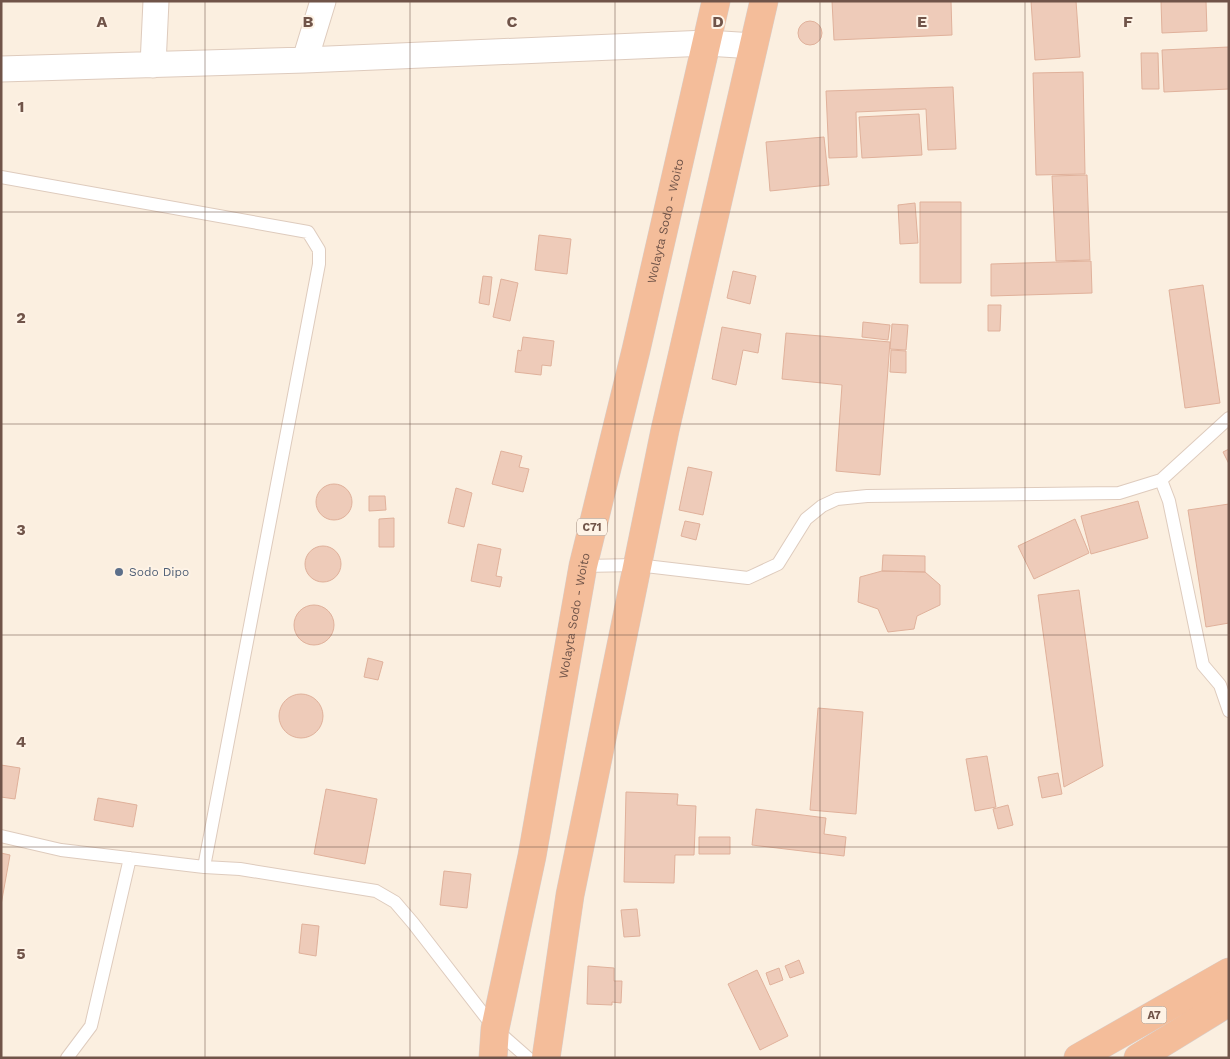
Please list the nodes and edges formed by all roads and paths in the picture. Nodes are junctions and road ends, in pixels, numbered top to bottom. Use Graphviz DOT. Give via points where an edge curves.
graph roads {
  1 [pos="156,1"];
  2 [pos="323,1"];
  3 [pos="716,1"];
  4 [pos="764,1"];
  5 [pos="707,43"];
  6 [pos="754,46"];
  7 [pos="305,60"];
  8 [pos="153,65"];
  9 [pos="1,69"];
  10 [pos="1,177"];
  11 [pos="1229,418"];
  12 [pos="1160,480"];
  13 [pos="638,565"];
  14 [pos="583,566"];
  15 [pos="1229,711"];
  16 [pos="1,836"];
  17 [pos="130,858"];
  18 [pos="204,867"];
  19 [pos="1229,972"];
  20 [pos="1229,1002"];
  21 [pos="495,1029"];
  22 [pos="67,1058"];
  23 [pos="493,1058"];
  24 [pos="528,1058"];
  25 [pos="546,1058"];
  26 [pos="1078,1058"];
  27 [pos="1138,1058"];
  1 -- 8 [label="street"];
  2 -- 7 [label="street"];
  3 -- 5 [label="highway, Wolayta Sodo - Woito / C71"];
  4 -- 6 [label="highway"];
  5 -- 6 [label="street"];
  5 -- 7 [label="street"];
  5 -- 14 [label="highway, Wolayta Sodo - Woito / C71"];
  6 -- 13 [label="highway" via="665,430"];
  7 -- 8 [label="street"];
  8 -- 9 [label="street"];
  10 -- 18 [label="lane" via="308,232 319,250"];
  11 -- 12 [label="lane"];
  12 -- 13 [label="lane" via="1119,493 837,499 806,519 778,564 748,578"];
  12 -- 15 [label="lane" via="1169,501 1203,665 1220,685"];
  13 -- 14 [label="lane"];
  13 -- 25 [label="highway" via="570,895"];
  14 -- 21 [label="highway, Wolayta Sodo - Woito / C71" via="532,856"];
  16 -- 17 [label="lane" via="61,850"];
  17 -- 18 [label="lane"];
  17 -- 22 [label="lane" via="90,1026"];
  18 -- 21 [label="lane" via="240,868 376,891 395,902 413,922"];
  19 -- 26 [label="highway, A7"];
  20 -- 27 [label="highway, A7"];
  21 -- 23 [label="highway, Wolayta Sodo - Woito / C71"];
  21 -- 24 [label="lane"];
}
